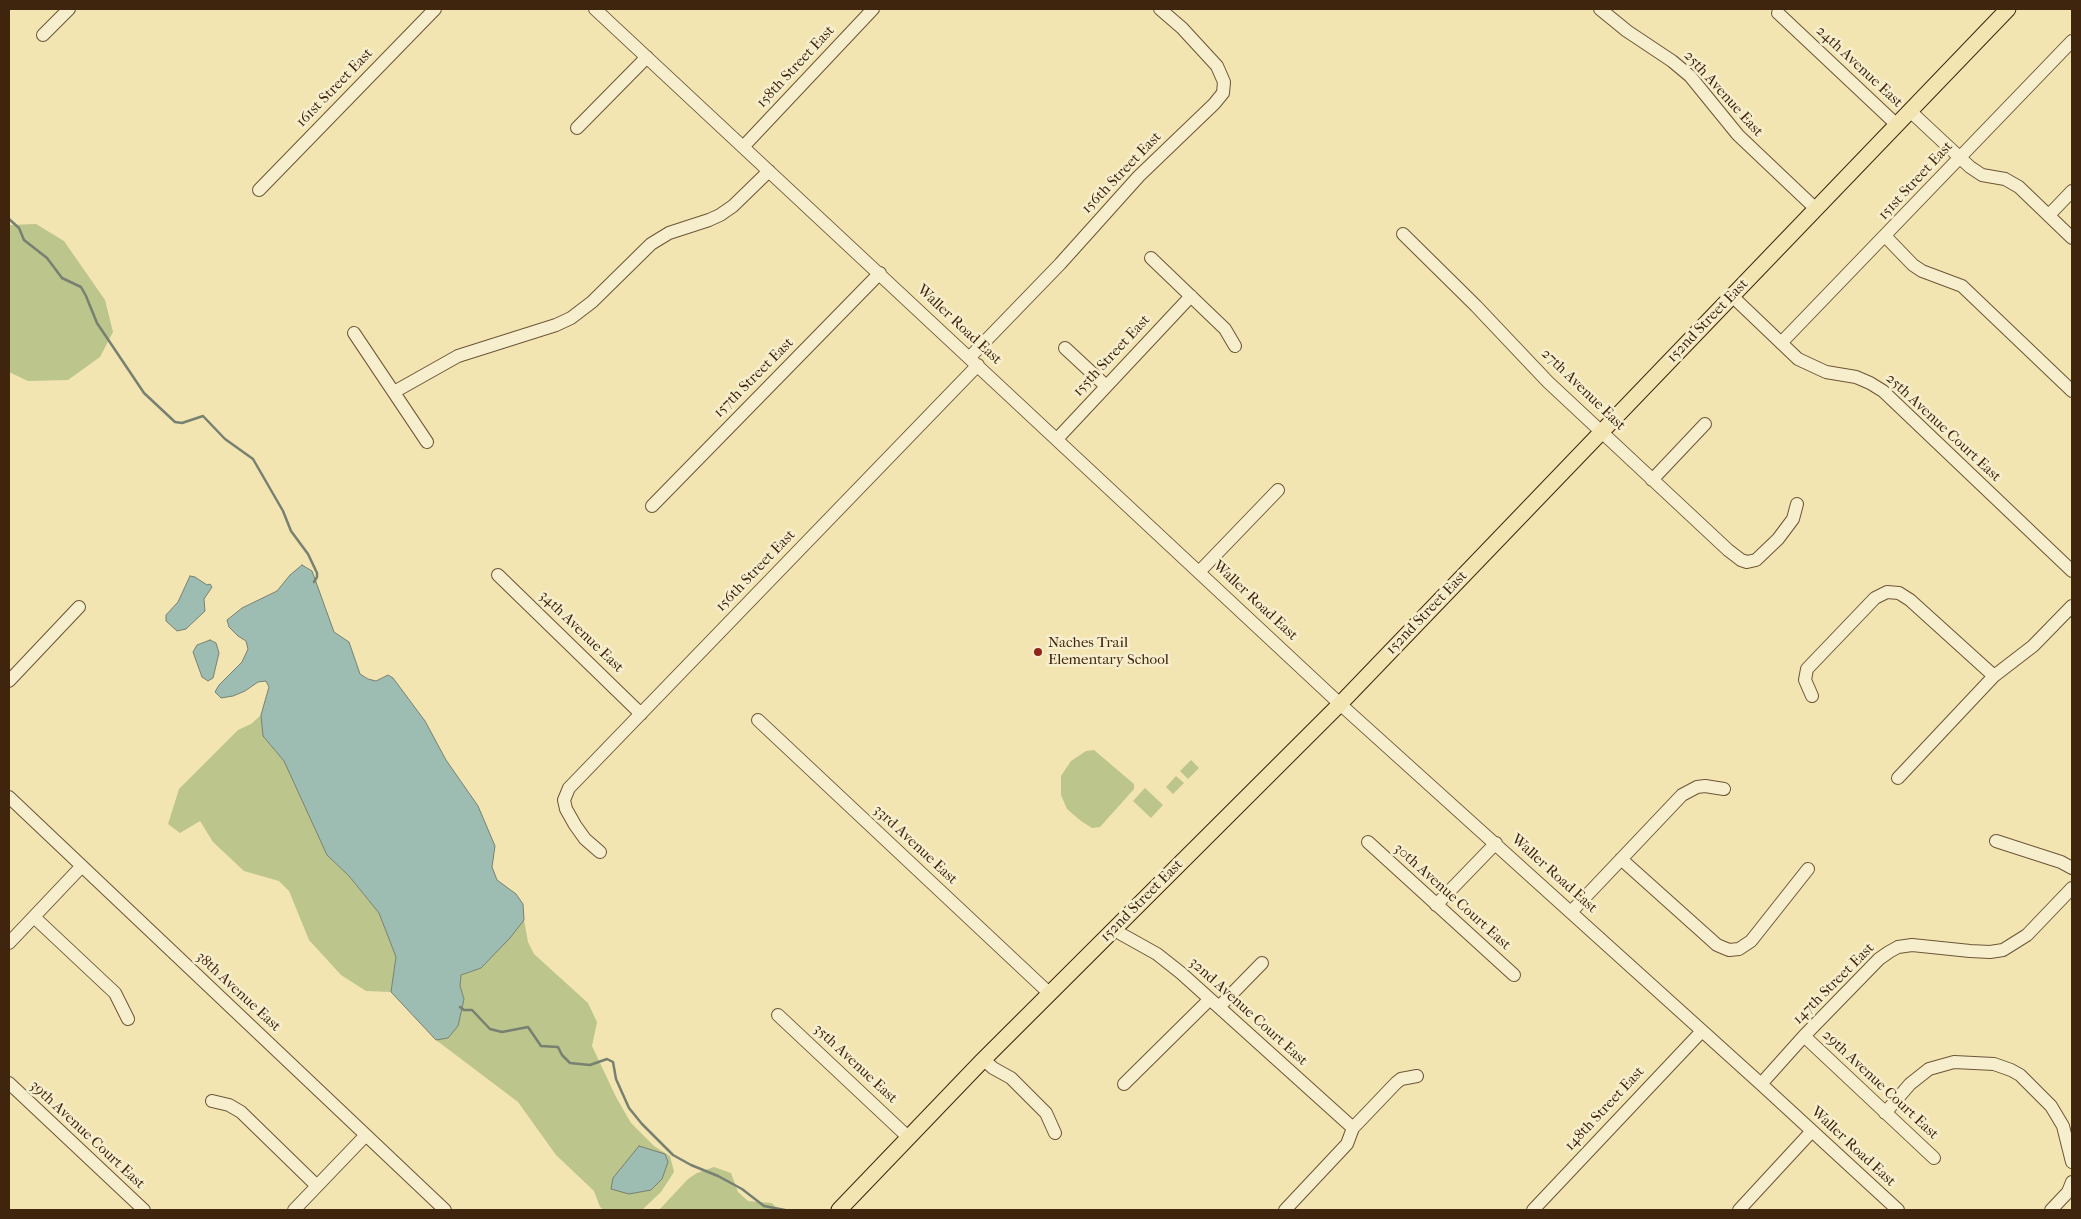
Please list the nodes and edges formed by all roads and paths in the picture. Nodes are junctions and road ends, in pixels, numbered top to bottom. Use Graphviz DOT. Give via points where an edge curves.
graph roads {
  1 [pos="69,9"];
  2 [pos="435,9"];
  3 [pos="596,9"];
  4 [pos="873,9"];
  5 [pos="1160,9"];
  6 [pos="1600,9"];
  7 [pos="2008,9"];
  8 [pos="1778,13"];
  9 [pos="44,35"];
  10 [pos="2072,41"];
  11 [pos="646,57"];
  12 [pos="1910,111"];
  13 [pos="1897,124"];
  14 [pos="577,128"];
  15 [pos="743,147"];
  16 [pos="1960,158"];
  17 [pos="769,171"];
  18 [pos="259,190"];
  19 [pos="2072,191"];
  20 [pos="1816,209"];
  21 [pos="2048,215"];
  22 [pos="1403,234"];
  23 [pos="1886,237"];
  24 [pos="2072,238"];
  25 [pos="1151,258"];
  26 [pos="880,273"];
  27 [pos="1191,296"];
  28 [pos="1732,296"];
  29 [pos="354,332"];
  30 [pos="1782,343"];
  31 [pos="1235,346"];
  32 [pos="1065,348"];
  33 [pos="974,361"];
  34 [pos="1106,386"];
  35 [pos="2072,391"];
  36 [pos="394,392"];
  37 [pos="1705,424"];
  38 [pos="1602,432"];
  39 [pos="1057,439"];
  40 [pos="427,442"];
  41 [pos="1652,480"];
  42 [pos="1278,490"];
  43 [pos="1797,504"];
  44 [pos="652,506"];
  45 [pos="2072,571"];
  46 [pos="1199,572"];
  47 [pos="498,575"];
  48 [pos="2072,606"];
  49 [pos="80,607"];
  50 [pos="1994,676"];
  51 [pos="9,680"];
  52 [pos="1812,696"];
  53 [pos="1340,704"];
  54 [pos="640,714"];
  55 [pos="758,720"];
  56 [pos="1898,778"];
  57 [pos="1724,789"];
  58 [pos="9,797"];
  59 [pos="1996,841"];
  60 [pos="1368,842"];
  61 [pos="1496,844"];
  62 [pos="600,852"];
  63 [pos="1621,859"];
  64 [pos="82,867"];
  65 [pos="1808,868"];
  66 [pos="2072,868"];
  67 [pos="2072,888"];
  68 [pos="1436,905"];
  69 [pos="1571,912"];
  70 [pos="34,917"];
  71 [pos="1114,930"];
  72 [pos="9,943"];
  73 [pos="1262,963"];
  74 [pos="1514,975"];
  75 [pos="1049,993"];
  76 [pos="1214,1003"];
  77 [pos="778,1014"];
  78 [pos="128,1019"];
  79 [pos="1702,1032"];
  80 [pos="1804,1036"];
  81 [pos="983,1059"];
  82 [pos="1417,1076"];
  83 [pos="9,1083"];
  84 [pos="1124,1084"];
  85 [pos="1761,1084"];
  86 [pos="212,1101"];
  87 [pos="1885,1113"];
  88 [pos="1352,1128"];
  89 [pos="2067,1129"];
  90 [pos="1812,1131"];
  91 [pos="1054,1133"];
  92 [pos="366,1136"];
  93 [pos="908,1137"];
  94 [pos="1934,1158"];
  95 [pos="2072,1162"];
  96 [pos="2072,1182"];
  97 [pos="317,1186"];
  98 [pos="144,1210"];
  99 [pos="294,1210"];
  100 [pos="445,1210"];
  101 [pos="839,1210"];
  102 [pos="1285,1210"];
  103 [pos="1533,1210"];
  104 [pos="1739,1210"];
  105 [pos="1898,1210"];
  106 [pos="2052,1210"];
  1 -- 9 [label="street"];
  2 -- 18 [label="street, 161st Street East"];
  3 -- 11 [label="street, Waller Road East"];
  4 -- 15 [label="street, 158th Street East"];
  5 -- 33 [label="street, 156th Street East" via="1217,66 1224,82 1223,93 1139,176"];
  6 -- 20 [label="street, 25th Avenue East" via="1690,76 1738,135"];
  7 -- 12 [label="main road, 152nd Street East"];
  8 -- 13 [label="street, 24th Avenue East"];
  10 -- 16 [label="street, 151st Street East"];
  11 -- 14 [label="street"];
  11 -- 15 [label="street, Waller Road East"];
  12 -- 13 [label="main road, 152nd Street East"];
  12 -- 16 [label="street, 24th Avenue East"];
  13 -- 20 [label="main road, 152nd Street East"];
  15 -- 17 [label="street, Waller Road East"];
  16 -- 21 [label="street, 24th Avenue East" via="1982,174 2015,184"];
  16 -- 23 [label="street, 151st Street East"];
  17 -- 26 [label="street, Waller Road East"];
  17 -- 36 [label="street" via="720,215 657,239 571,318 458,356"];
  19 -- 21 [label="street"];
  20 -- 28 [label="main road, 152nd Street East"];
  21 -- 24 [label="street, 24th Avenue East"];
  22 -- 38 [label="street, 27th Avenue East" via="1548,382"];
  23 -- 30 [label="street, 151st Street East"];
  23 -- 35 [label="street" via="1922,271 1962,286"];
  25 -- 27 [label="street"];
  26 -- 33 [label="street, Waller Road East"];
  26 -- 44 [label="street, 157th Street East"];
  27 -- 31 [label="street" via="1225,329"];
  27 -- 34 [label="street, 155th Street East"];
  28 -- 30 [label="street, 25th Avenue Court East"];
  28 -- 38 [label="main road, 152nd Street East"];
  29 -- 36 [label="street"];
  30 -- 45 [label="street, 25th Avenue Court East" via="1798,359 1814,368 1856,377 1883,392"];
  32 -- 34 [label="street"];
  33 -- 39 [label="street, Waller Road East"];
  33 -- 54 [label="street, 156th Street East"];
  34 -- 39 [label="street, 155th Street East"];
  36 -- 40 [label="street"];
  37 -- 41 [label="street"];
  38 -- 41 [label="street, 27th Avenue East"];
  38 -- 53 [label="main road, 152nd Street East"];
  39 -- 46 [label="street, Waller Road East"];
  41 -- 43 [label="street, 27th Avenue East" via="1728,550 1747,562 1761,556 1788,529"];
  42 -- 46 [label="street"];
  46 -- 53 [label="street, Waller Road East"];
  47 -- 54 [label="street, 34th Avenue East"];
  48 -- 50 [label="street" via="2033,646"];
  49 -- 51 [label="street"];
  50 -- 52 [label="street" via="1910,600 1887,592 1874,598 1807,669 1805,680"];
  50 -- 56 [label="street"];
  53 -- 61 [label="street, Waller Road East"];
  53 -- 71 [label="main road, 152nd Street East"];
  54 -- 62 [label="street, 156th Street East" via="569,788 564,802 585,839"];
  55 -- 75 [label="street, 33rd Avenue East"];
  57 -- 63 [label="street" via="1705,786 1686,792"];
  58 -- 64 [label="street, 38th Avenue East"];
  59 -- 66 [label="street"];
  60 -- 68 [label="street, 30th Avenue Court East"];
  61 -- 68 [label="street"];
  61 -- 69 [label="street, Waller Road East"];
  63 -- 65 [label="street" via="1717,945 1728,950 1743,948 1751,941"];
  63 -- 69 [label="street"];
  64 -- 70 [label="street"];
  64 -- 92 [label="street, 38th Avenue East"];
  67 -- 80 [label="street, 147th Street East" via="2027,935 2003,950 1898,947 1880,960"];
  68 -- 74 [label="street, 30th Avenue Court East"];
  69 -- 79 [label="street, Waller Road East"];
  70 -- 72 [label="street"];
  70 -- 78 [label="street" via="114,993"];
  71 -- 75 [label="main road, 152nd Street East"];
  71 -- 76 [label="street, 32nd Avenue Court East" via="1156,954"];
  73 -- 76 [label="street"];
  75 -- 81 [label="main road, 152nd Street East"];
  76 -- 84 [label="street"];
  76 -- 88 [label="street, 32nd Avenue Court East"];
  77 -- 93 [label="street, 35th Avenue East"];
  79 -- 85 [label="street, Waller Road East"];
  79 -- 103 [label="street, 148th Street East"];
  80 -- 85 [label="street, 147th Street East"];
  80 -- 87 [label="street, 29th Avenue Court East"];
  81 -- 91 [label="street" via="1012,1078 1046,1113"];
  81 -- 93 [label="main road, 152nd Street East"];
  82 -- 88 [label="street" via="1401,1079"];
  83 -- 98 [label="street, 39th Avenue Court East"];
  85 -- 90 [label="street, Waller Road East"];
  86 -- 97 [label="street" via="241,1112"];
  87 -- 89 [label="street" via="1921,1074 1954,1062 1971,1062 2002,1066 2020,1075 2051,1106"];
  87 -- 94 [label="street, 29th Avenue Court East"];
  88 -- 102 [label="street" via="1347,1144"];
  89 -- 95 [label="street"];
  90 -- 104 [label="street"];
  90 -- 105 [label="street, Waller Road East"];
  92 -- 97 [label="street"];
  92 -- 100 [label="street, 38th Avenue East"];
  93 -- 101 [label="main road, 152nd Street East"];
  96 -- 106 [label="street" via="2068,1192"];
  97 -- 99 [label="street"];
}
